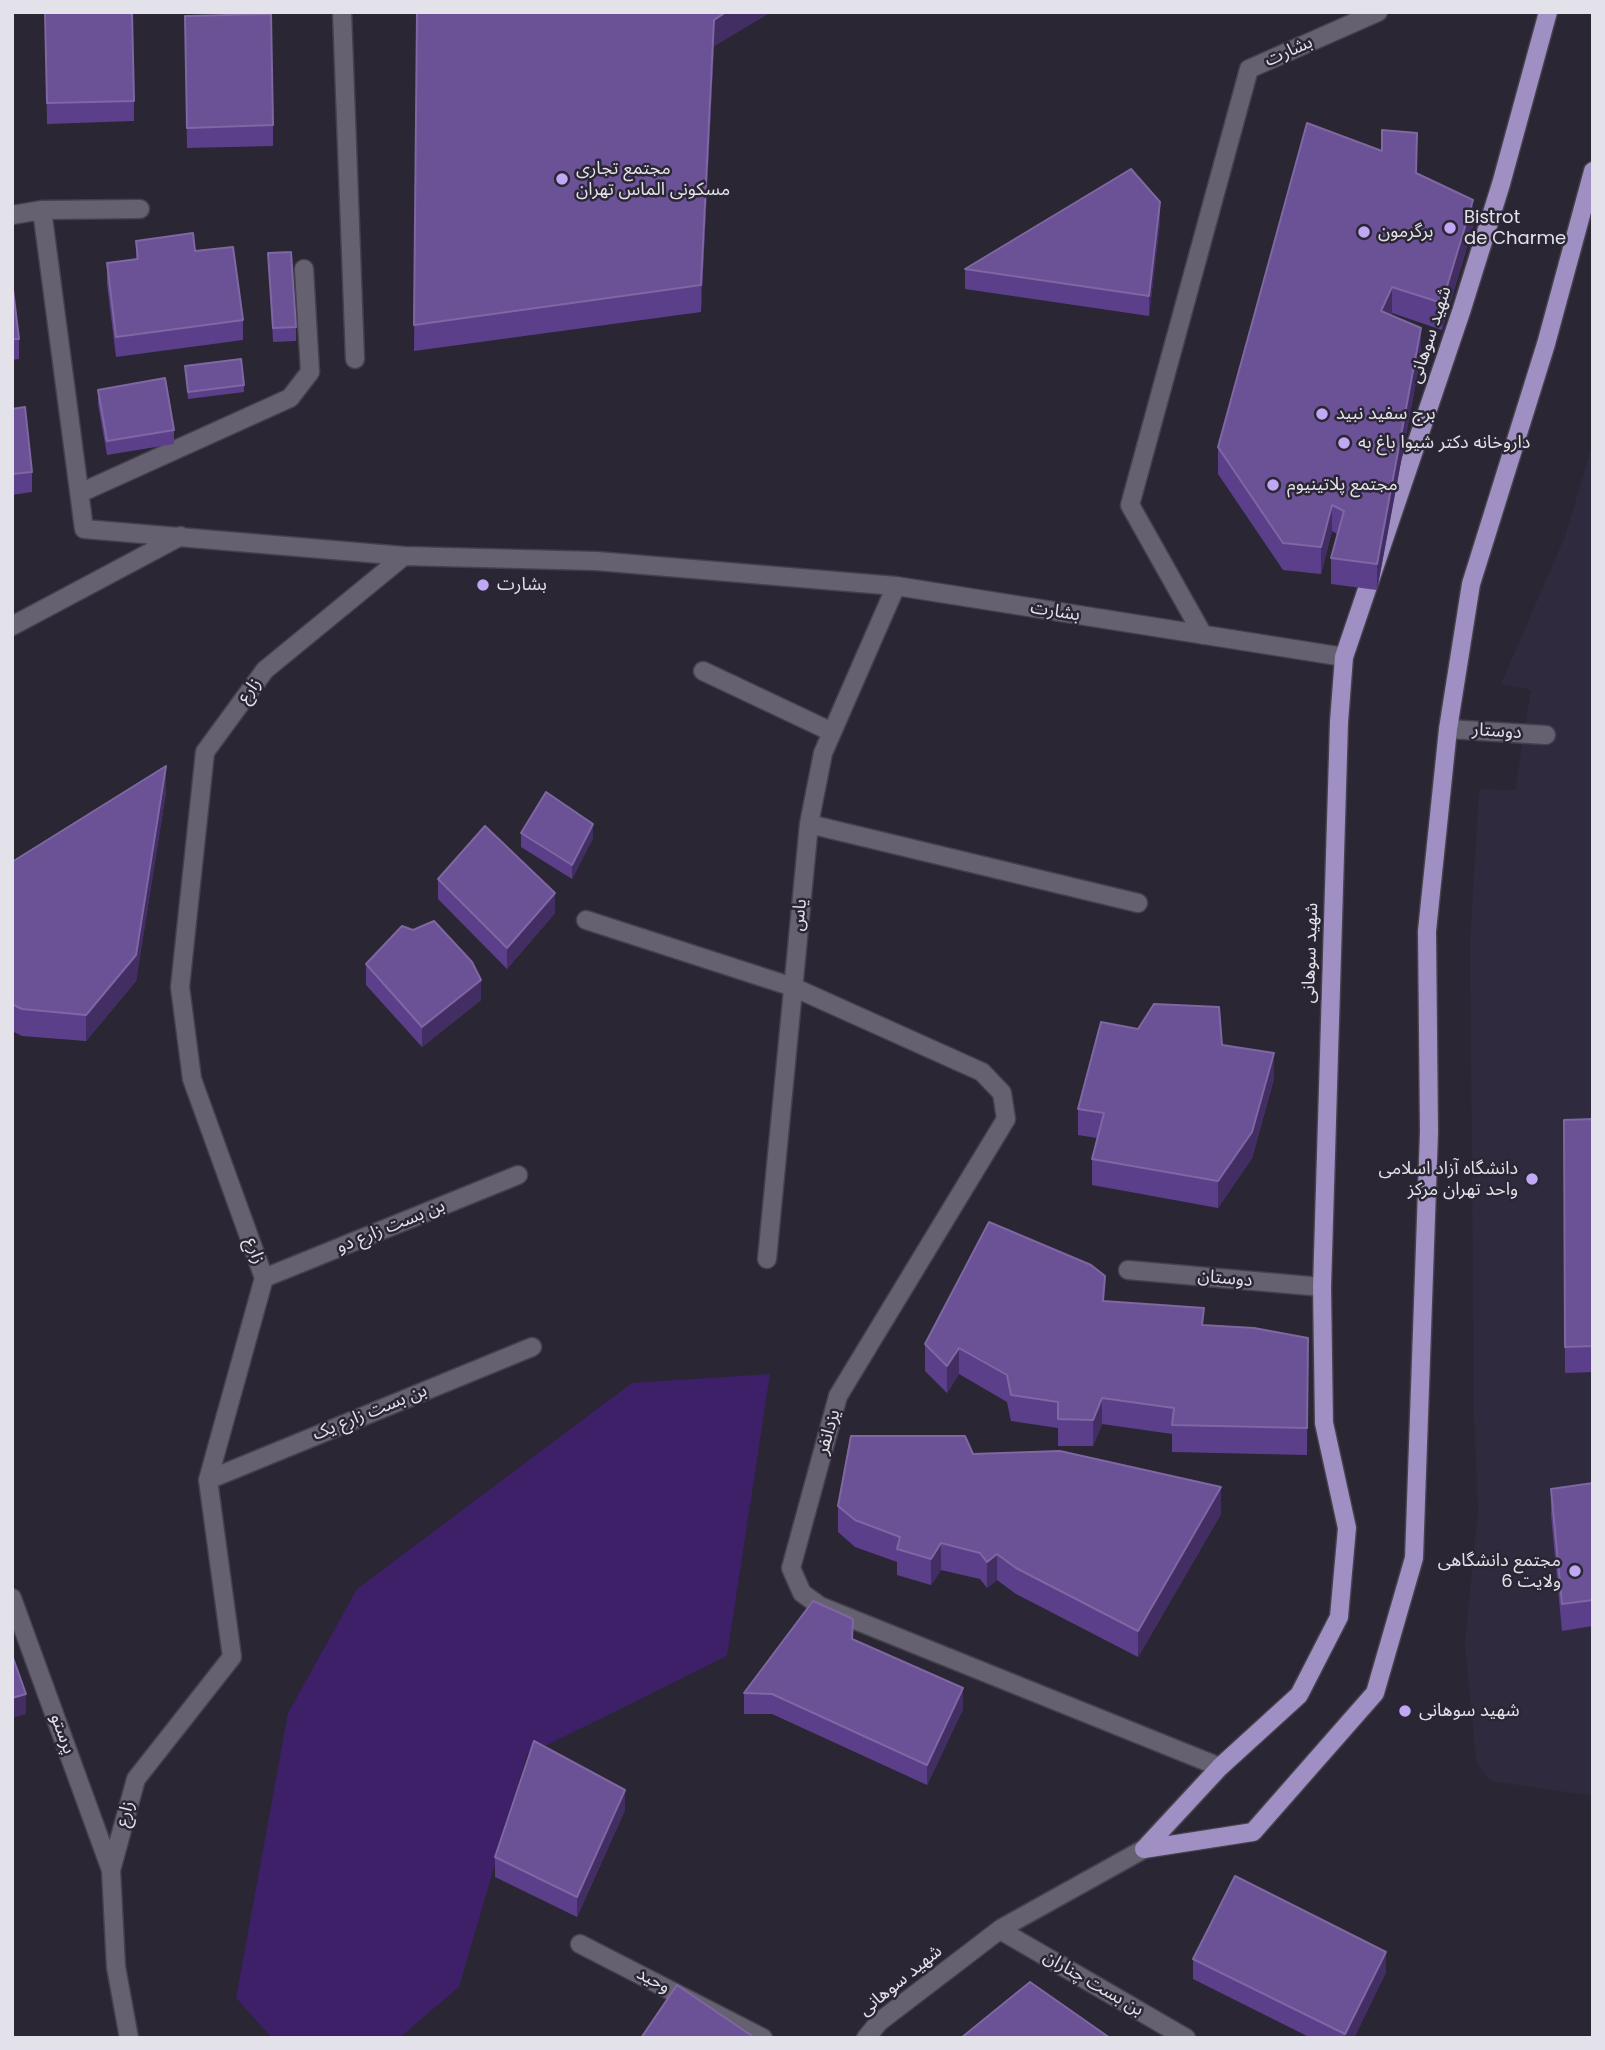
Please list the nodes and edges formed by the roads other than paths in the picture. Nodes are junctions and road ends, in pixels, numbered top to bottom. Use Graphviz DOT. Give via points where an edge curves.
graph roads {
  1 [pos="342,12"];
  2 [pos="1378,12"];
  3 [pos="1548,12"];
  4 [pos="1593,171"];
  5 [pos="140,209"];
  6 [pos="42,210"];
  7 [pos="12,215"];
  8 [pos="304,269"];
  9 [pos="355,359"];
  10 [pos="79,493"];
  11 [pos="181,536"];
  12 [pos="404,556"];
  13 [pos="896,586"];
  14 [pos="12,626"];
  15 [pos="1203,635"];
  16 [pos="1344,657"];
  17 [pos="703,671"];
  18 [pos="1448,729"];
  19 [pos="832,732"];
  20 [pos="1546,735"];
  21 [pos="809,824"];
  22 [pos="1138,904"];
  23 [pos="586,920"];
  24 [pos="793,987"];
  25 [pos="518,1175"];
  26 [pos="767,1259"];
  27 [pos="1128,1270"];
  28 [pos="264,1278"];
  29 [pos="1322,1287"];
  30 [pos="532,1347"];
  31 [pos="208,1480"];
  32 [pos="12,1598"];
  33 [pos="1220,1767"];
  34 [pos="1144,1849"];
  35 [pos="111,1870"];
  36 [pos="1000,1930"];
  37 [pos="580,1944"];
  38 [pos="129,2038"];
  39 [pos="763,2038"];
  40 [pos="866,2038"];
  41 [pos="1186,2038"];
  1 -- 9 [label="street"];
  2 -- 15 [label="street, بشارت" via="1249,69 1130,505"];
  3 -- 16 [label="main road, شهید سوهانی" via="1461,312"];
  4 -- 18 [label="main road, شهید سوهانی" via="1546,344 1471,584"];
  5 -- 6 [label="street"];
  6 -- 7 [label="street"];
  6 -- 10 [label="street"];
  8 -- 10 [label="street" via="310,372 289,398"];
  10 -- 11 [label="street, بشارت" via="85,529"];
  11 -- 12 [label="street, بشارت"];
  11 -- 14 [label="street"];
  12 -- 13 [label="street, بشارت" via="596,561"];
  12 -- 28 [label="street, زارع" via="265,670 205,752 180,987 192,1079"];
  13 -- 15 [label="street, بشارت"];
  13 -- 19 [label="street, یاس"];
  15 -- 16 [label="street, بشارت"];
  16 -- 29 [label="main road, شهید سوهانی"];
  17 -- 19 [label="street"];
  18 -- 20 [label="street, دوستار"];
  18 -- 34 [label="main road, شهید سوهانی" via="1427,931 1429,1132 1414,1558 1375,1693 1253,1832"];
  19 -- 21 [label="street, یاس" via="823,753"];
  21 -- 22 [label="street"];
  21 -- 24 [label="street, یاس"];
  23 -- 24 [label="street, یزدانفر"];
  24 -- 26 [label="street, یاس"];
  24 -- 33 [label="street, یزدانفر" via="982,1072 1002,1093 1006,1119 838,1396 790,1568 802,1593 820,1606"];
  25 -- 28 [label="street, بن بست زارع دو"];
  27 -- 29 [label="street, دوستان"];
  28 -- 31 [label="street, زارع"];
  29 -- 33 [label="main road, شهید سوهانی" via="1324,1423 1347,1528 1339,1617 1299,1695"];
  30 -- 31 [label="street, بن بست زارع یک"];
  31 -- 35 [label="street, زارع" via="232,1657 136,1779"];
  32 -- 35 [label="street, پرستو"];
  33 -- 34 [label="main road, شهید سوهانی"];
  34 -- 36 [label="street, شهید سوهانی"];
  35 -- 38 [label="street, زارع" via="116,1967"];
  36 -- 40 [label="street, شهید سوهانی" via="878,2022"];
  36 -- 41 [label="street, بن بست چناران"];
  37 -- 39 [label="street, وحید"];
}
